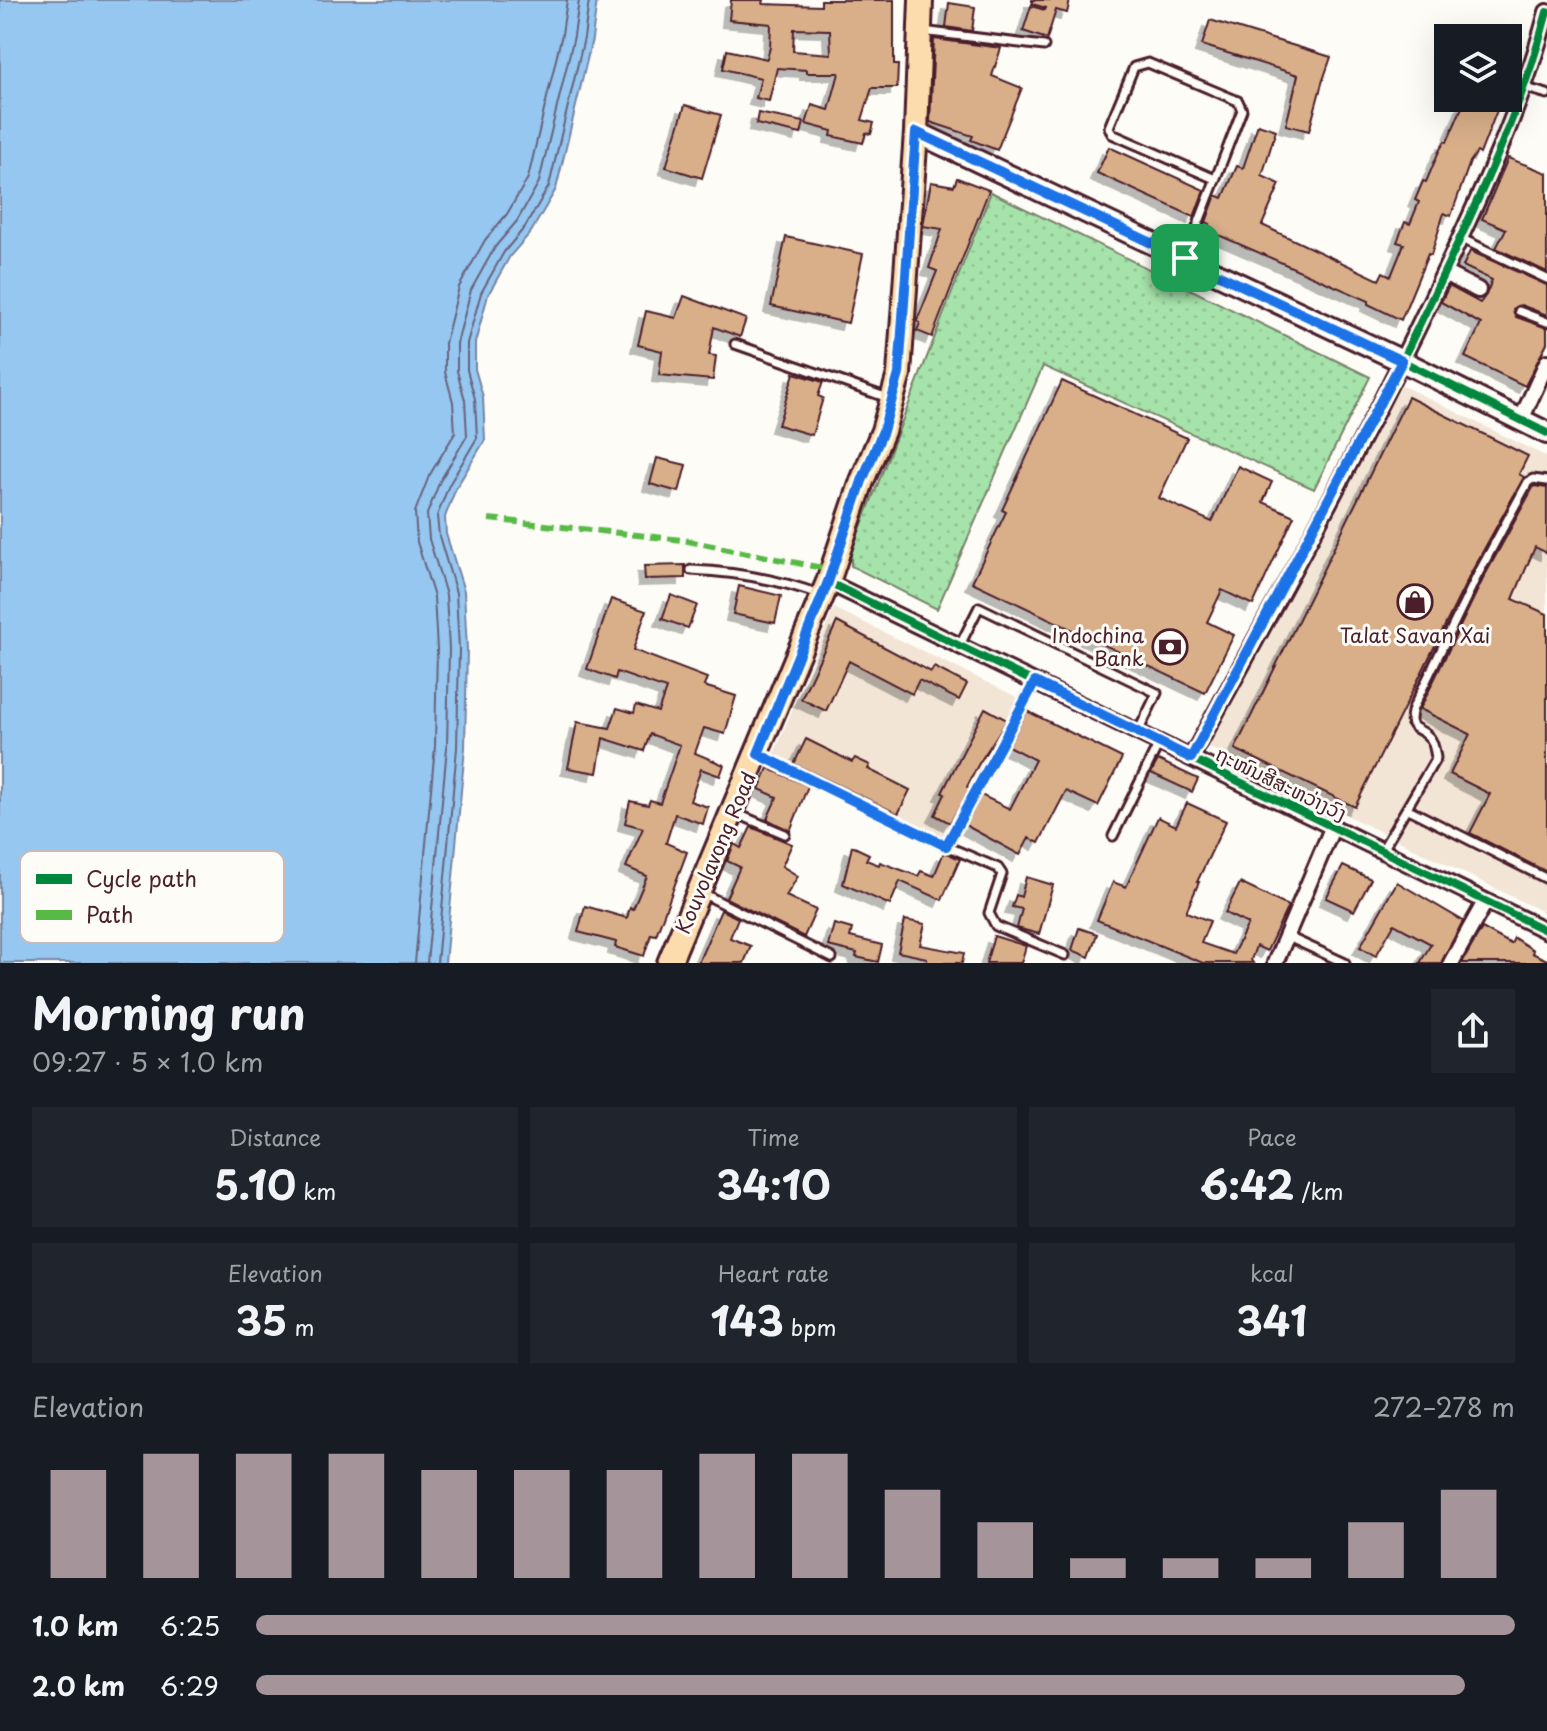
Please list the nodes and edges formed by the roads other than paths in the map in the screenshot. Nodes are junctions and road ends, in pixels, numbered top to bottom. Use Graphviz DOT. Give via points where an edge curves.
graph roads {
  1 [pos="921,0"];
  2 [pos="1547,12"];
  3 [pos="920,31"];
  4 [pos="1044,46"];
  5 [pos="1523,87"];
  6 [pos="1547,94"];
  7 [pos="916,132"];
  8 [pos="1215,179"];
  9 [pos="1460,238"];
  10 [pos="1185,258"];
  11 [pos="1444,273"];
  12 [pos="1547,279"];
  13 [pos="1478,290"];
  14 [pos="1519,311"];
  15 [pos="1547,322"];
  16 [pos="735,344"];
  17 [pos="1402,361"];
  18 [pos="1547,362"];
  19 [pos="892,399"];
  20 [pos="1521,420"];
  21 [pos="1547,433"];
  22 [pos="1547,481"];
  23 [pos="691,570"];
  24 [pos="826,589"];
  25 [pos="960,645"];
  26 [pos="1035,682"];
  27 [pos="1138,732"];
  28 [pos="1159,743"];
  29 [pos="758,754"];
  30 [pos="1191,758"];
  31 [pos="1408,809"];
  32 [pos="733,812"];
  33 [pos="1333,826"];
  34 [pos="785,834"];
  35 [pos="1113,836"];
  36 [pos="946,846"];
  37 [pos="1381,851"];
  38 [pos="1547,879"];
  39 [pos="700,892"];
  40 [pos="1485,902"];
  41 [pos="1547,931"];
  42 [pos="1286,936"];
  43 [pos="1065,955"];
  44 [pos="832,958"];
  45 [pos="669,963"];
  46 [pos="1275,963"];
  47 [pos="1345,963"];
  48 [pos="1451,963"];
  1 -- 3 [label="main road, Kouvolavong Road"];
  2 -- 5 [label="street"];
  3 -- 4 [label="lane"];
  3 -- 7 [label="main road, Kouvolavong Road"];
  5 -- 6 [label="lane"];
  5 -- 9 [label="street"];
  7 -- 10 [label="street"];
  7 -- 19 [label="main road, Kouvolavong Road" via="901,352"];
  8 -- 8 [label="lane" via="1242,110 1238,101 1148,63 1134,67 1109,127 1112,134"];
  8 -- 10 [label="lane"];
  9 -- 11 [label="street"];
  9 -- 12 [label="lane"];
  10 -- 17 [label="street"];
  11 -- 13 [label="street"];
  11 -- 17 [label="street"];
  14 -- 15 [label="lane"];
  16 -- 19 [label="lane"];
  17 -- 20 [label="street"];
  17 -- 30 [label="street"];
  18 -- 20 [label="street"];
  19 -- 24 [label="main road, Kouvolavong Road"];
  20 -- 21 [label="street"];
  22 -- 31 [label="lane" via="1528,482 1413,708 1413,727 1430,738 1436,758"];
  23 -- 24 [label="lane" via="737,572"];
  24 -- 25 [label="street, ຖະໜົນສີສະຫວ່າງວົງ"];
  24 -- 29 [label="main road, Kouvolavong Road"];
  25 -- 26 [label="street, ຖະໜົນສີສະຫວ່າງວົງ"];
  25 -- 27 [label="lane" via="979,607 1157,693"];
  26 -- 27 [label="street, ຖະໜົນສີສະຫວ່າງວົງ"];
  26 -- 36 [label="lane"];
  27 -- 28 [label="street, ຖະໜົນສີສະຫວ່າງວົງ"];
  28 -- 30 [label="street, ຖະໜົນສີສະຫວ່າງວົງ"];
  28 -- 35 [label="lane"];
  29 -- 32 [label="main road, Kouvolavong Road"];
  29 -- 36 [label="lane"];
  30 -- 33 [label="street, ຖະໜົນສີສະຫວ່າງວົງ"];
  31 -- 37 [label="lane"];
  31 -- 38 [label="lane"];
  32 -- 34 [label="lane"];
  32 -- 39 [label="main road, Kouvolavong Road"];
  33 -- 37 [label="street, ຖະໜົນສີສະຫວ່າງວົງ"];
  33 -- 42 [label="street"];
  36 -- 43 [label="lane" via="1002,874 989,913 996,926"];
  37 -- 40 [label="street, ຖະໜົນສີສະຫວ່າງວົງ"];
  39 -- 44 [label="lane"];
  39 -- 45 [label="main road, Kouvolavong Road"];
  40 -- 41 [label="street, ຖະໜົນສີສະຫວ່າງວົງ"];
  40 -- 48 [label="street"];
  42 -- 46 [label="street"];
  42 -- 47 [label="lane"];
}
